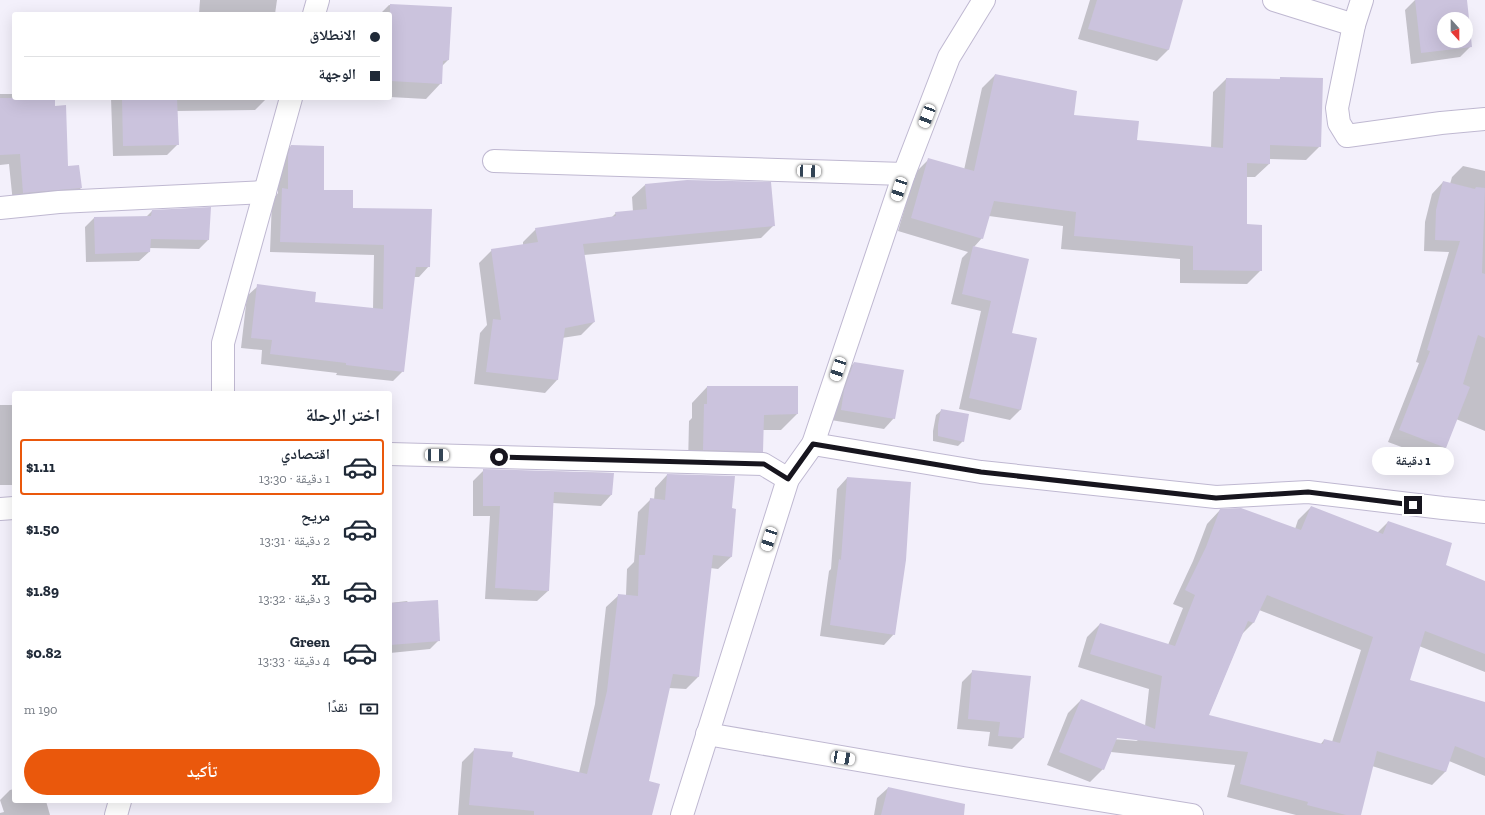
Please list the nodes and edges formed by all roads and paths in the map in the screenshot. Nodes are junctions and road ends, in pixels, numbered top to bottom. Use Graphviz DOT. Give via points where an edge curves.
graph roads {
  1 [pos="318,0"];
  2 [pos="984,0"];
  3 [pos="1274,0"];
  4 [pos="1362,0"];
  5 [pos="315,12"];
  6 [pos="1354,25"];
  7 [pos="290,100"];
  8 [pos="1485,119"];
  9 [pos="494,161"];
  10 [pos="904,174"];
  11 [pos="265,192"];
  12 [pos="0,208"];
  13 [pos="223,391"];
  14 [pos="813,444"];
  15 [pos="392,454"];
  16 [pos="788,479"];
  17 [pos="12,508"];
  18 [pos="0,509"];
  19 [pos="1485,512"];
  20 [pos="707,734"];
  21 [pos="119,803"];
  22 [pos="116,815"];
  23 [pos="682,815"];
  24 [pos="1192,815"];
  1 -- 5 [label="street"];
  2 -- 10 [label="street" via="949,57"];
  3 -- 6 [label="street"];
  4 -- 6 [label="street"];
  6 -- 8 [label="street" via="1338,108 1339,123 1347,136"];
  7 -- 11 [label="street"];
  9 -- 10 [label="street"];
  10 -- 14 [label="street"];
  11 -- 12 [label="street" via="59,202"];
  11 -- 13 [label="street" via="223,343"];
  14 -- 16 [label="street"];
  14 -- 19 [label="street" via="981,472 1216,498 1308,492"];
  15 -- 16 [label="street" via="764,464"];
  16 -- 20 [label="street"];
  17 -- 18 [label="street"];
  20 -- 23 [label="street"];
  20 -- 24 [label="street"];
  21 -- 22 [label="street"];
}
